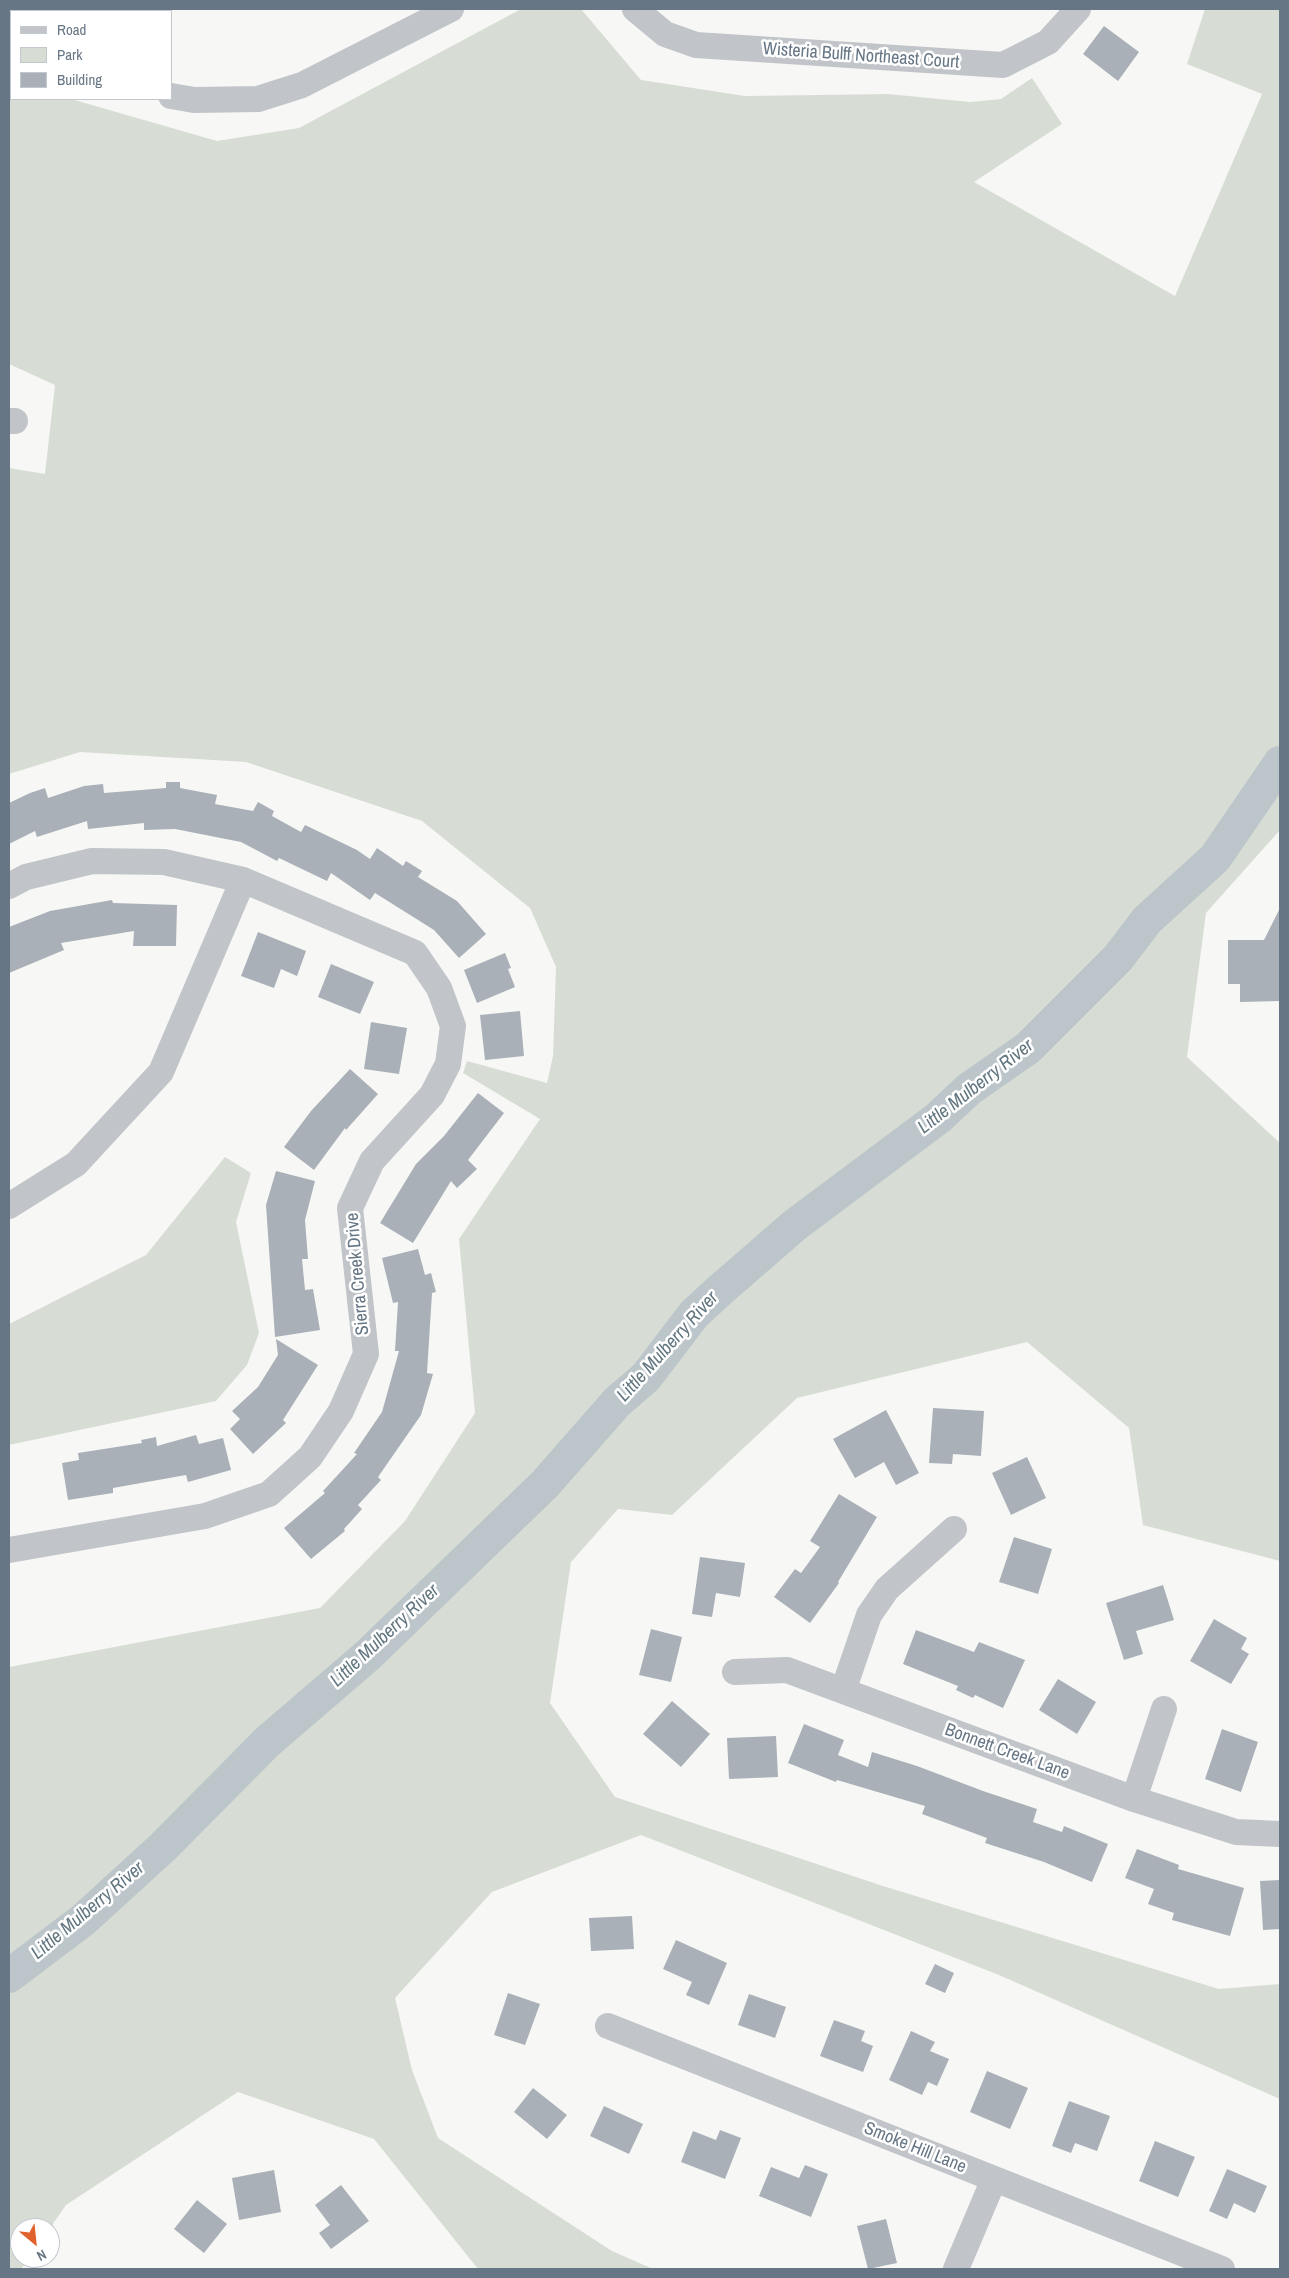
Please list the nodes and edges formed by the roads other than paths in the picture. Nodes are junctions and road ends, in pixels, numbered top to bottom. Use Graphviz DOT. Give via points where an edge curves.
graph roads {
  1 [pos="451,9"];
  2 [pos="635,9"];
  3 [pos="1078,9"];
  4 [pos="172,96"];
  5 [pos="243,880"];
  6 [pos="9,886"];
  7 [pos="9,1206"];
  8 [pos="954,1529"];
  9 [pos="9,1550"];
  10 [pos="735,1672"];
  11 [pos="843,1691"];
  12 [pos="1164,1710"];
  13 [pos="1134,1799"];
  14 [pos="1280,1834"];
  15 [pos="608,2026"];
  16 [pos="994,2179"];
  17 [pos="956,2269"];
  18 [pos="1222,2269"];
  1 -- 4 [label="street" via="302,85 258,99 194,100"];
  2 -- 3 [label="street, Wisteria Bulff Northeast Court" via="665,34 696,45 1004,65 1048,42"];
  5 -- 6 [label="street, Sierra Creek Drive" via="164,862 92,861 26,877"];
  5 -- 7 [label="street" via="161,1072 76,1164"];
  5 -- 9 [label="street, Sierra Creek Drive" via="415,954 439,988 453,1026 448,1064 432,1095 372,1161 350,1208 366,1354 341,1411 310,1457 269,1494 205,1516"];
  8 -- 11 [label="street" via="886,1589 869,1615"];
  10 -- 11 [label="street, Bonnett Creek Lane" via="787,1670"];
  11 -- 13 [label="street, Bonnett Creek Lane"];
  12 -- 13 [label="street"];
  13 -- 14 [label="street, Bonnett Creek Lane" via="1236,1832"];
  15 -- 16 [label="street, Smoke Hill Lane"];
  16 -- 17 [label="street"];
  16 -- 18 [label="street, Smoke Hill Lane"];
}
